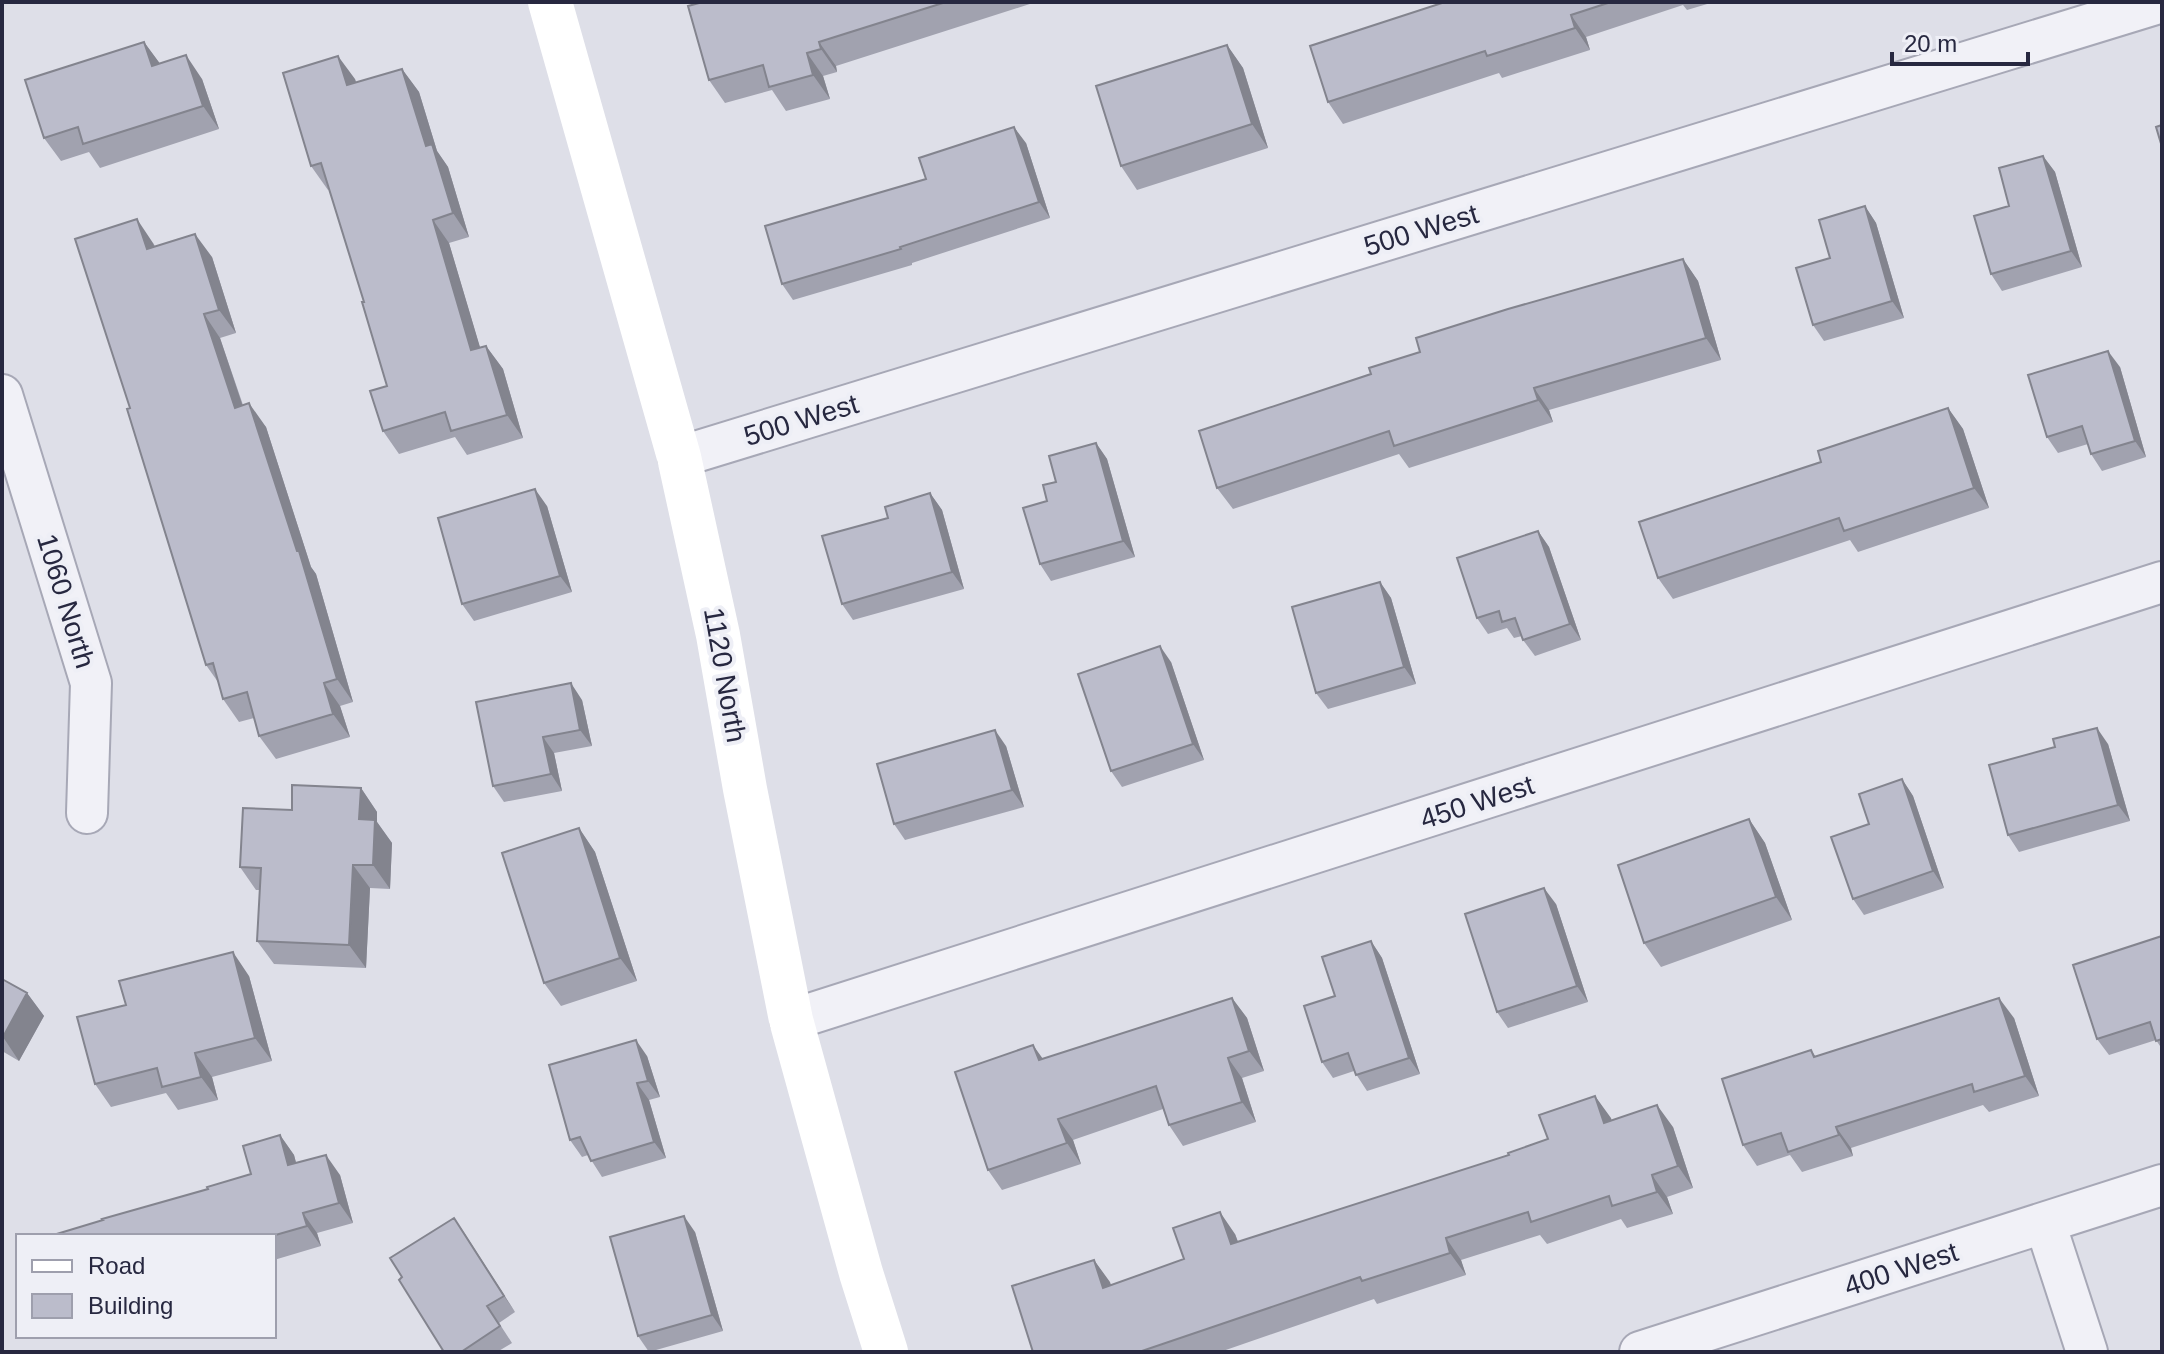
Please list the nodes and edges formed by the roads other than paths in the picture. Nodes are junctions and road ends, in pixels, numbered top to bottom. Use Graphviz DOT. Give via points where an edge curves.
graph roads {
  1 [pos="550,2"];
  2 [pos="2162,2"];
  3 [pos="2,395"];
  4 [pos="679,457"];
  5 [pos="2162,582"];
  6 [pos="87,813"];
  7 [pos="791,1020"];
  8 [pos="2162,1185"];
  9 [pos="2045,1223"];
  10 [pos="886,1352"];
  11 [pos="1640,1352"];
  12 [pos="2087,1352"];
  1 -- 4 [label="street, 1120 North"];
  2 -- 4 [label="street, 500 West"];
  3 -- 6 [label="street, 1060 North" via="91,683"];
  4 -- 7 [label="street, 1120 North"];
  5 -- 7 [label="street, 450 West"];
  7 -- 10 [label="street, 1120 North"];
  8 -- 9 [label="street, 400 West"];
  9 -- 11 [label="street, 400 West"];
  9 -- 12 [label="street"];
}
